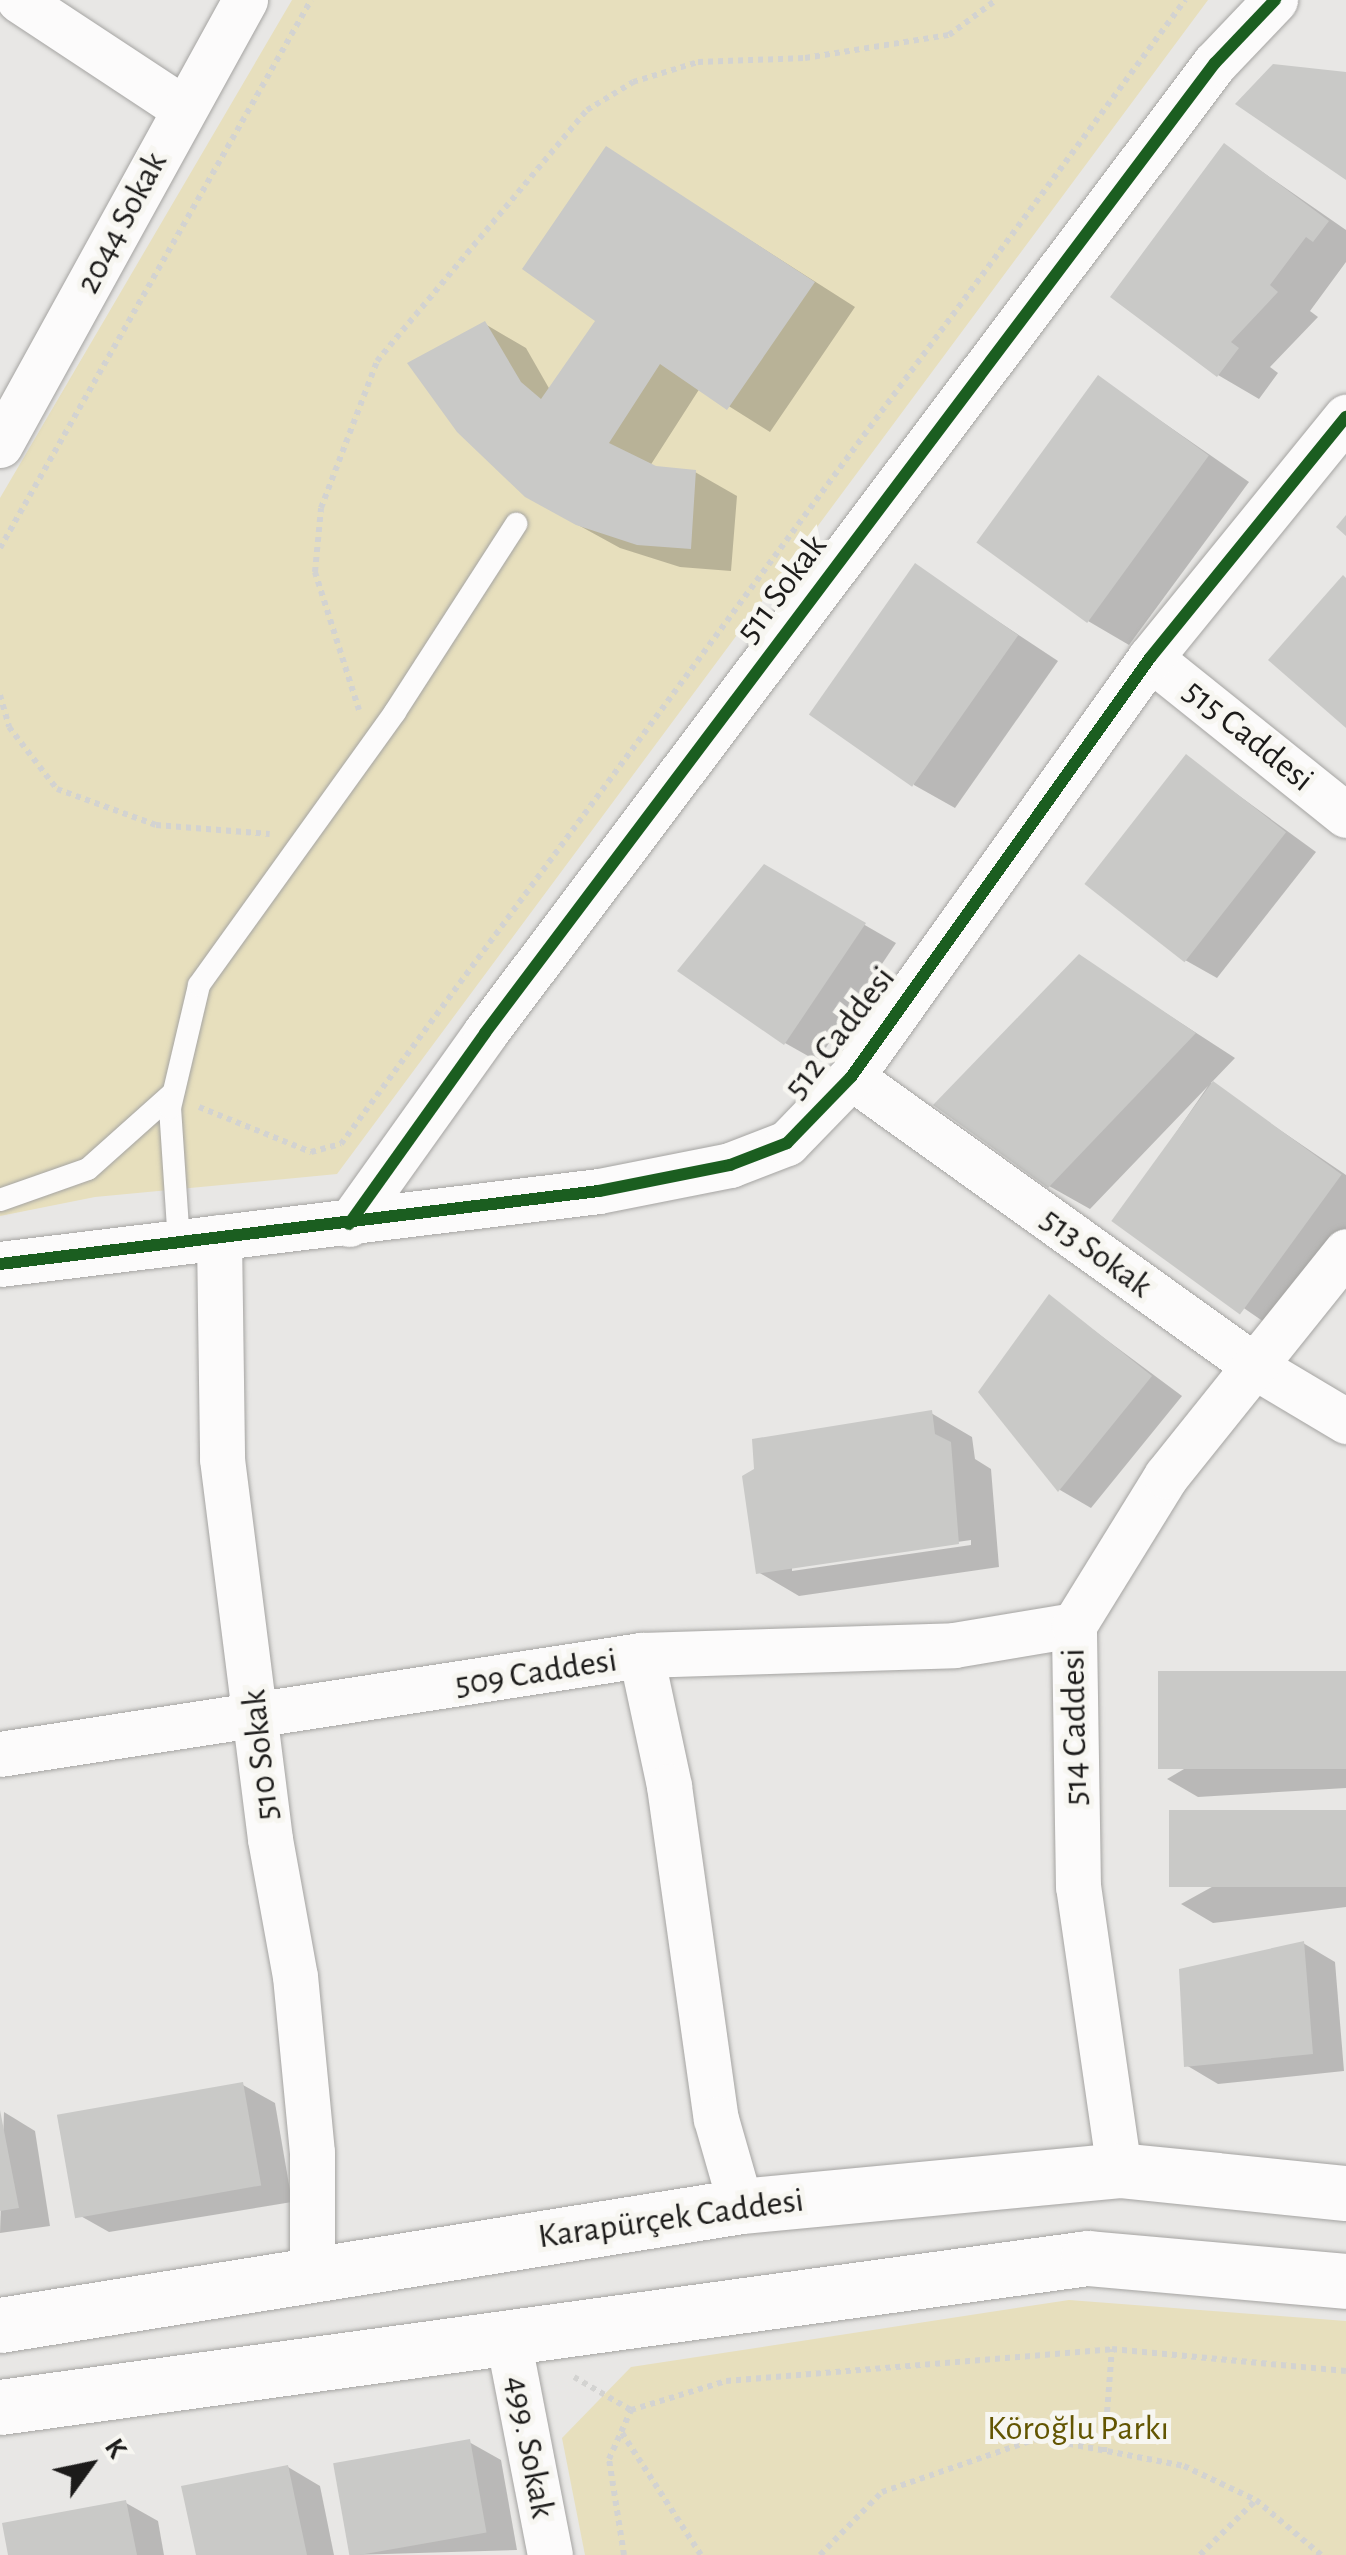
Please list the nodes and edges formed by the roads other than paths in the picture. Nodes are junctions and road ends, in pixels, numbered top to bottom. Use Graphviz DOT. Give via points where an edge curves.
graph roads {
  1 [pos="18,0"];
  2 [pos="245,0"];
  3 [pos="1275,0"];
  4 [pos="184,108"];
  5 [pos="1346,417"];
  6 [pos="0,445"];
  7 [pos="516,524"];
  8 [pos="1150,658"];
  9 [pos="1346,815"];
  10 [pos="851,1077"];
  11 [pos="172,1094"];
  12 [pos="0,1200"];
  13 [pos="349,1224"];
  14 [pos="199,1240"];
  15 [pos="1346,1251"];
  16 [pos="0,1264"];
  17 [pos="1257,1368"];
  18 [pos="1346,1420"];
  19 [pos="1074,1624"];
  20 [pos="641,1655"];
  21 [pos="259,1719"];
  22 [pos="0,1754"];
  23 [pos="1119,2170"];
  24 [pos="1346,2194"];
  25 [pos="742,2206"];
  26 [pos="312,2271"];
  27 [pos="1346,2281"];
  28 [pos="0,2326"];
  29 [pos="508,2338"];
  30 [pos="0,2407"];
  31 [pos="550,2555"];
  1 -- 4 [label="street"];
  2 -- 4 [label="street, 2044 Sokak"];
  3 -- 13 [label="street, 511 Sokak" via="1215,62 485,1033"];
  4 -- 6 [label="street, 2044 Sokak"];
  5 -- 8 [label="street, 512 Caddesi"];
  7 -- 11 [label="lane" via="372,744 199,985"];
  8 -- 9 [label="street, 515 Caddesi"];
  8 -- 10 [label="street, 512 Caddesi"];
  10 -- 13 [label="street, 512 Caddesi" via="787,1143 730,1164 599,1191"];
  10 -- 17 [label="street, 513 Sokak"];
  11 -- 12 [label="lane" via="88,1169"];
  11 -- 14 [label="lane"];
  13 -- 14 [label="street, 512 Caddesi"];
  14 -- 16 [label="street, 512 Caddesi"];
  14 -- 21 [label="street, 510 Sokak"];
  15 -- 17 [label="street, 514 Caddesi"];
  17 -- 18 [label="street, 513 Sokak"];
  17 -- 19 [label="street, 514 Caddesi" via="1166,1476"];
  19 -- 20 [label="street, 509 Caddesi" via="954,1645"];
  19 -- 23 [label="street, 514 Caddesi" via="1078,1887"];
  20 -- 21 [label="street, 509 Caddesi"];
  20 -- 25 [label="street" via="669,1786 716,2118"];
  21 -- 22 [label="street, 509 Caddesi"];
  21 -- 26 [label="street, 510 Sokak" via="312,2152"];
  23 -- 24 [label="main road, Karapürçek Caddesi"];
  23 -- 25 [label="main road, Karapürçek Caddesi"];
  25 -- 26 [label="main road, Karapürçek Caddesi"];
  26 -- 28 [label="main road, Karapürçek Caddesi"];
  27 -- 29 [label="main road" via="1088,2258"];
  29 -- 30 [label="main road"];
  29 -- 31 [label="street, 499. Sokak"];
}
